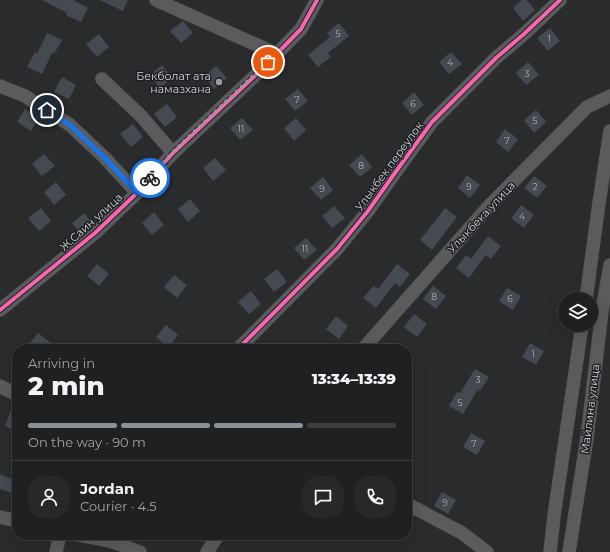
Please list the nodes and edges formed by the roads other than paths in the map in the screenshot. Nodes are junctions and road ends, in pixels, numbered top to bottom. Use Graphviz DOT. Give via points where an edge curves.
graph roads {
  1 [pos="156,0"];
  2 [pos="317,0"];
  3 [pos="560,0"];
  4 [pos="181,5"];
  5 [pos="277,54"];
  6 [pos="102,79"];
  7 [pos="0,86"];
  8 [pos="610,96"];
  9 [pos="610,131"];
  10 [pos="172,153"];
  11 [pos="137,193"];
  12 [pos="610,265"];
  13 [pos="587,292"];
  14 [pos="0,310"];
  15 [pos="581,332"];
  16 [pos="243,344"];
  17 [pos="367,344"];
  18 [pos="0,386"];
  19 [pos="12,392"];
  20 [pos="412,506"];
  21 [pos="0,517"];
  22 [pos="12,520"];
  23 [pos="59,540"];
  24 [pos="115,540"];
  25 [pos="215,540"];
  26 [pos="56,552"];
  27 [pos="140,552"];
  28 [pos="207,552"];
  29 [pos="487,552"];
  30 [pos="550,552"];
  31 [pos="569,552"];
  1 -- 4 [label="street"];
  2 -- 5 [label="street, Ж.Саин улица" via="300,29"];
  3 -- 16 [label="street, Улыкбек переулок" via="496,58 432,122 368,211 337,249"];
  4 -- 5 [label="street"];
  5 -- 10 [label="street, Ж.Саин улица"];
  6 -- 10 [label="street" via="140,116"];
  7 -- 11 [label="street" via="25,96 70,125"];
  8 -- 17 [label="street, Улыкбека улица" via="587,107 489,206"];
  9 -- 13 [label="street"];
  10 -- 11 [label="street, Ж.Саин улица"];
  11 -- 14 [label="street, Ж.Саин улица" via="95,233"];
  12 -- 31 [label="street, Майлина улица"];
  15 -- 30 [label="street, Майлина улица"];
  18 -- 19 [label="street"];
  20 -- 29 [label="street" via="462,533"];
  21 -- 22 [label="street"];
  23 -- 26 [label="street"];
  24 -- 27 [label="street"];
  25 -- 28 [label="street"];
}
